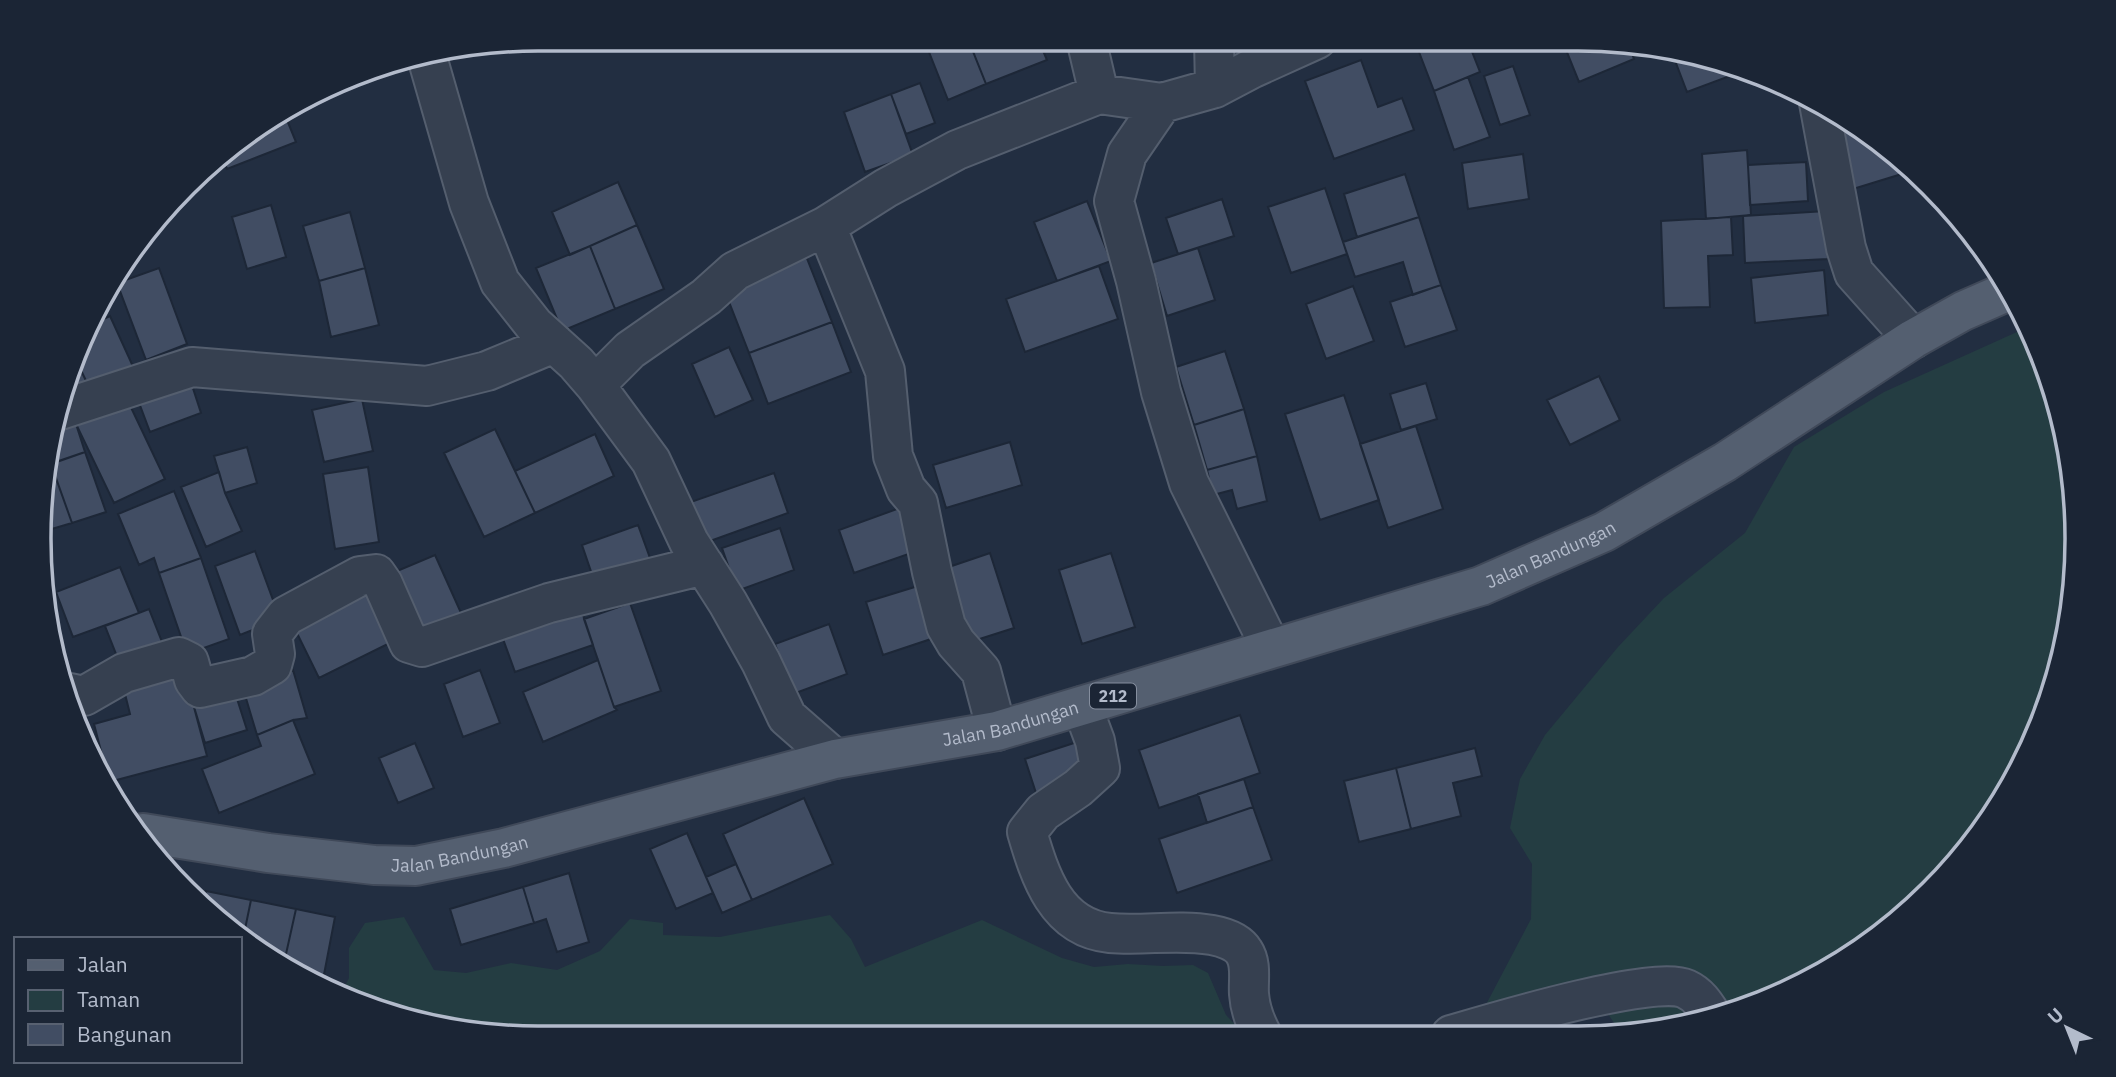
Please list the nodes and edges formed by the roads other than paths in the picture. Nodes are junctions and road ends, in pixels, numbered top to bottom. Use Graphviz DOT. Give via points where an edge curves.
graph roads {
  1 [pos="1089,51"];
  2 [pos="1214,51"];
  3 [pos="1291,51"];
  4 [pos="429,63"];
  5 [pos="1215,89"];
  6 [pos="1099,94"];
  7 [pos="1162,103"];
  8 [pos="1821,116"];
  9 [pos="826,226"];
  10 [pos="2000,295"];
  11 [pos="1913,340"];
  12 [pos="554,343"];
  13 [pos="595,385"];
  14 [pos="69,407"];
  15 [pos="704,565"];
  16 [pos="1271,648"];
  17 [pos="77,694"];
  18 [pos="1082,706"];
  19 [pos="997,731"];
  20 [pos="835,759"];
  21 [pos="152,834"];
  22 [pos="1707,1009"];
  23 [pos="1257,1026"];
  24 [pos="1486,1026"];
  1 -- 6 [label="street"];
  2 -- 5 [label="street"];
  3 -- 5 [label="street"];
  4 -- 12 [label="street" via="469,203 500,282"];
  5 -- 7 [label="street"];
  6 -- 7 [label="street"];
  6 -- 9 [label="street" via="957,150"];
  7 -- 16 [label="street" via="1127,154 1114,201 1161,392 1189,483"];
  8 -- 11 [label="street" via="1854,273"];
  9 -- 13 [label="street" via="735,271 706,297 630,349"];
  9 -- 19 [label="street" via="886,371 893,456 905,489 919,503 946,626 981,671"];
  10 -- 11 [label="main road, Jalan Bandungan / 212"];
  11 -- 16 [label="main road, Jalan Bandungan / 212" via="1725,462 1604,532 1481,586"];
  12 -- 13 [label="street"];
  12 -- 14 [label="street" via="486,370 427,386 192,367"];
  13 -- 15 [label="street" via="652,461"];
  15 -- 17 [label="street" via="548,603 422,647 409,643 376,574 360,576 286,616 272,634 272,665 253,676 201,688 189,662 179,657 124,673 84,696"];
  15 -- 20 [label="street" via="761,662 787,717"];
  16 -- 18 [label="main road, Jalan Bandungan / 212"];
  18 -- 19 [label="main road, Jalan Bandungan / 212"];
  18 -- 23 [label="street" via="1100,768 1043,812 1027,832 1049,892 1072,920 1094,931 1182,932 1227,939 1244,950 1249,963 1249,997"];
  19 -- 20 [label="main road, Jalan Bandungan / 212"];
  20 -- 21 [label="main road, Jalan Bandungan / 212" via="504,848 416,866 268,853"];
  22 -- 24 [label="street" via="1685,988 1663,986 1624,990"];
}
